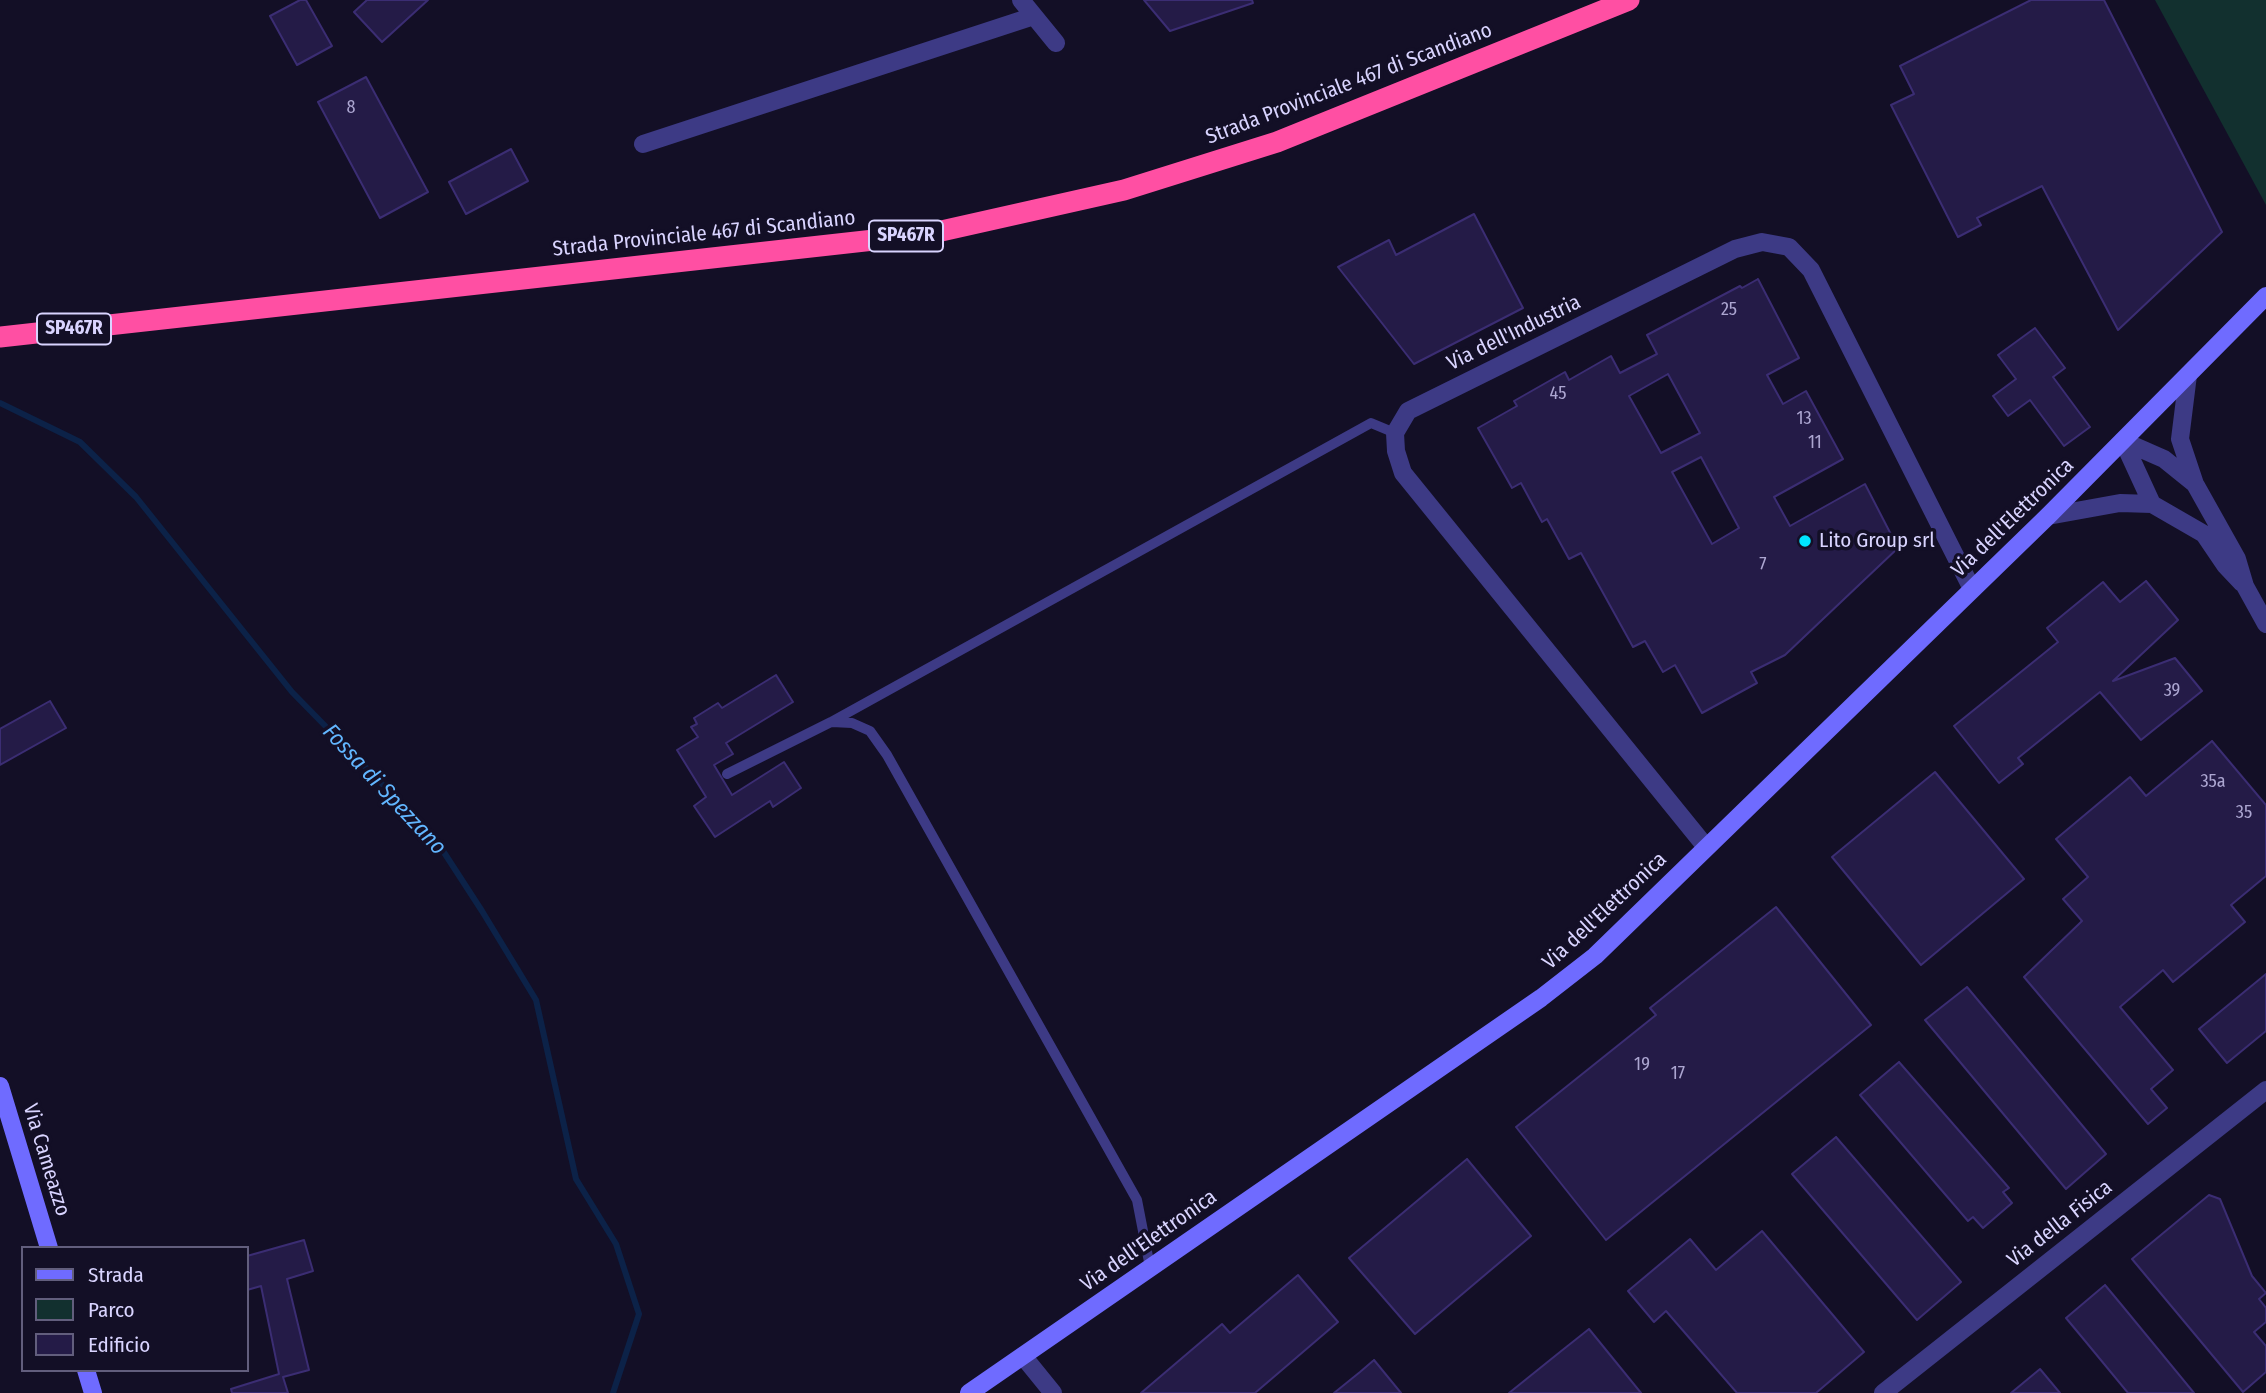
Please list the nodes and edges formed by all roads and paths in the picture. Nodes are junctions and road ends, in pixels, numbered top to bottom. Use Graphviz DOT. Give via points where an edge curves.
graph roads {
  1 [pos="1021,0"];
  2 [pos="1629,0"];
  3 [pos="1034,16"];
  4 [pos="1056,43"];
  5 [pos="643,144"];
  6 [pos="2266,296"];
  7 [pos="0,337"];
  8 [pos="2188,375"];
  9 [pos="1395,433"];
  10 [pos="2123,441"];
  11 [pos="2195,484"];
  12 [pos="2152,504"];
  13 [pos="2048,516"];
  14 [pos="2245,586"];
  15 [pos="1972,589"];
  16 [pos="2266,624"];
  17 [pos="831,722"];
  18 [pos="727,774"];
  19 [pos="1706,847"];
  20 [pos="0,1086"];
  21 [pos="2266,1090"];
  22 [pos="48,1246"];
  23 [pos="1150,1267"];
  24 [pos="1023,1356"];
  25 [pos="87,1372"];
  26 [pos="93,1393"];
  27 [pos="969,1393"];
  28 [pos="1053,1393"];
  29 [pos="1883,1393"];
  1 -- 3 [label="street"];
  2 -- 7 [label="highway, Strada Provinciale 467 di Scandiano / SP467R" via="1277,142 1125,190 954,228"];
  3 -- 4 [label="street"];
  3 -- 5 [label="street"];
  6 -- 8 [label="street, Via dell'Elettronica"];
  8 -- 10 [label="street, Via dell'Elettronica"];
  8 -- 11 [label="street" via="2180,439"];
  9 -- 15 [label="street, Via dell'Industria" via="1408,411 1735,249 1762,242 1790,247 1811,270"];
  9 -- 17 [label="lane" via="1371,423"];
  9 -- 19 [label="street" via="1403,473"];
  10 -- 11 [label="street" via="2164,459"];
  10 -- 12 [label="street"];
  10 -- 13 [label="street, Via dell'Elettronica"];
  11 -- 14 [label="street" via="2237,559"];
  12 -- 13 [label="street" via="2120,503"];
  12 -- 14 [label="street" via="2204,534"];
  13 -- 15 [label="street, Via dell'Elettronica"];
  14 -- 16 [label="street"];
  15 -- 19 [label="street, Via dell'Elettronica"];
  17 -- 18 [label="lane"];
  17 -- 23 [label="lane" via="852,723 870,731 887,755 1137,1200"];
  19 -- 23 [label="street, Via dell'Elettronica" via="1595,956 1541,998"];
  20 -- 22 [label="street, Via Cameazzo"];
  21 -- 29 [label="street, Via della Fisica"];
  23 -- 24 [label="street, Via dell'Elettronica"];
  24 -- 27 [label="street, Via dell'Elettronica"];
  24 -- 28 [label="street"];
  25 -- 26 [label="street"];
}
